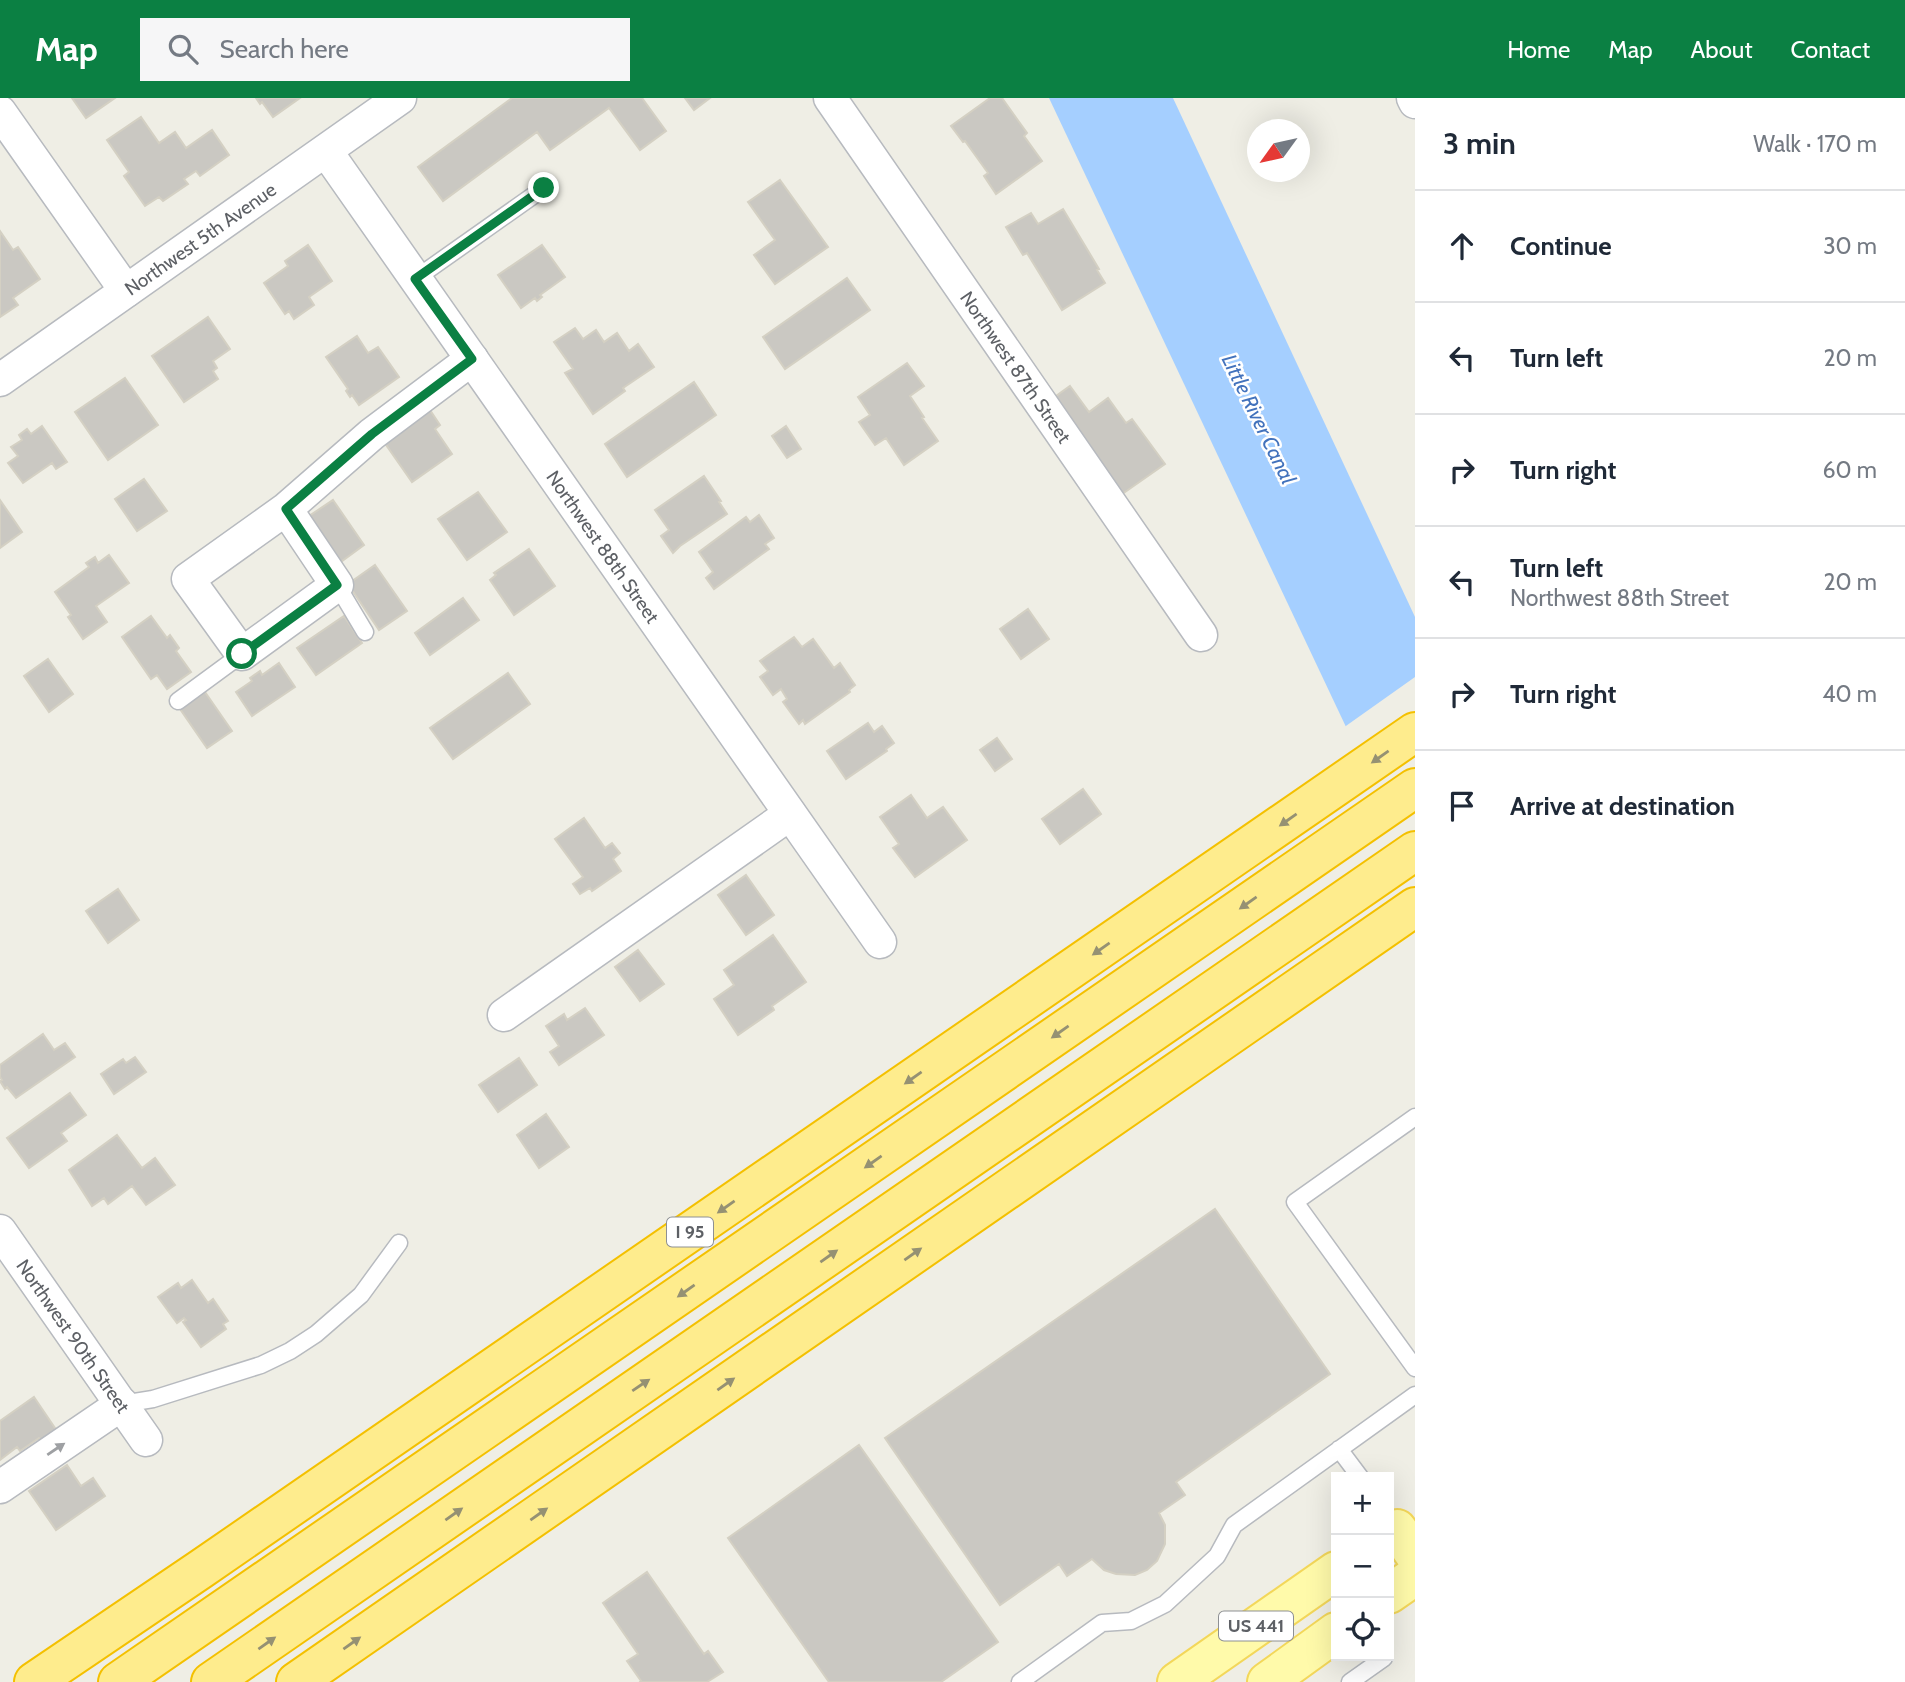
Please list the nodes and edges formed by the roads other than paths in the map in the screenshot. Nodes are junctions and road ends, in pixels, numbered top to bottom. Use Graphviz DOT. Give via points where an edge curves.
graph roads {
  1 [pos="830,98"];
  2 [pos="397,99"];
  3 [pos="0,112"];
  4 [pos="326,151"];
  5 [pos="544,188"];
  6 [pos="415,279"];
  7 [pos="126,291"];
  8 [pos="472,359"];
  9 [pos="0,380"];
  10 [pos="286,509"];
  11 [pos="337,585"];
  12 [pos="365,632"];
  13 [pos="1201,635"];
  14 [pos="242,654"];
  15 [pos="178,701"];
  16 [pos="1415,732"];
  17 [pos="1415,788"];
  18 [pos="790,814"];
  19 [pos="1401,861"];
  20 [pos="1412,909"];
  21 [pos="880,942"];
  22 [pos="504,1015"];
  23 [pos="1415,1117"];
  24 [pos="400,1243"];
  25 [pos="5,1249"];
  26 [pos="1415,1368"];
  27 [pos="1415,1395"];
  28 [pos="122,1405"];
  29 [pos="145,1440"];
  30 [pos="1339,1449"];
  31 [pos="1356,1472"];
  32 [pos="0,1487"];
  33 [pos="1331,1574"];
  34 [pos="1415,1576"];
  35 [pos="1394,1591"];
  36 [pos="1331,1636"];
  37 [pos="1380,1661"];
  38 [pos="1272,1680"];
  39 [pos="34,1682"];
  40 [pos="118,1682"];
  41 [pos="211,1682"];
  42 [pos="296,1682"];
  43 [pos="1020,1682"];
  44 [pos="1177,1682"];
  45 [pos="1350,1682"];
  1 -- 13 [label="street, Northwest 87th Street"];
  2 -- 4 [label="street, Northwest 5th Avenue"];
  3 -- 7 [label="street"];
  4 -- 6 [label="street, Northwest 88th Street"];
  4 -- 7 [label="street, Northwest 5th Avenue"];
  5 -- 6 [label="lane"];
  6 -- 8 [label="street, Northwest 88th Street"];
  7 -- 9 [label="street, Northwest 5th Avenue"];
  8 -- 10 [label="street" via="372,434"];
  8 -- 18 [label="street, Northwest 88th Street"];
  10 -- 11 [label="street"];
  10 -- 14 [label="street" via="188,579"];
  11 -- 12 [label="lane"];
  11 -- 14 [label="street"];
  14 -- 15 [label="lane"];
  16 -- 39 [label="highway, I 95, one-way"];
  17 -- 40 [label="highway, one-way"];
  18 -- 21 [label="street, Northwest 88th Street"];
  18 -- 22 [label="street"];
  41 -- 19 [label="highway, one-way"];
  42 -- 20 [label="highway, one-way"];
  23 -- 26 [label="lane" via="1295,1202"];
  24 -- 28 [label="lane" via="361,1295 290,1351 261,1365"];
  25 -- 28 [label="street, Northwest 90th Street"];
  27 -- 30 [label="lane"];
  28 -- 29 [label="street, Northwest 90th Street"];
  32 -- 28 [label="street, one-way"];
  30 -- 31 [label="lane"];
  30 -- 43 [label="lane" via="1234,1525 1217,1556 1165,1604 1131,1621 1102,1623"];
  33 -- 44 [label="main road, US 441"];
  34 -- 35 [label="main road"];
  36 -- 38 [label="main road, US 441"];
  37 -- 45 [label="lane"];
}
